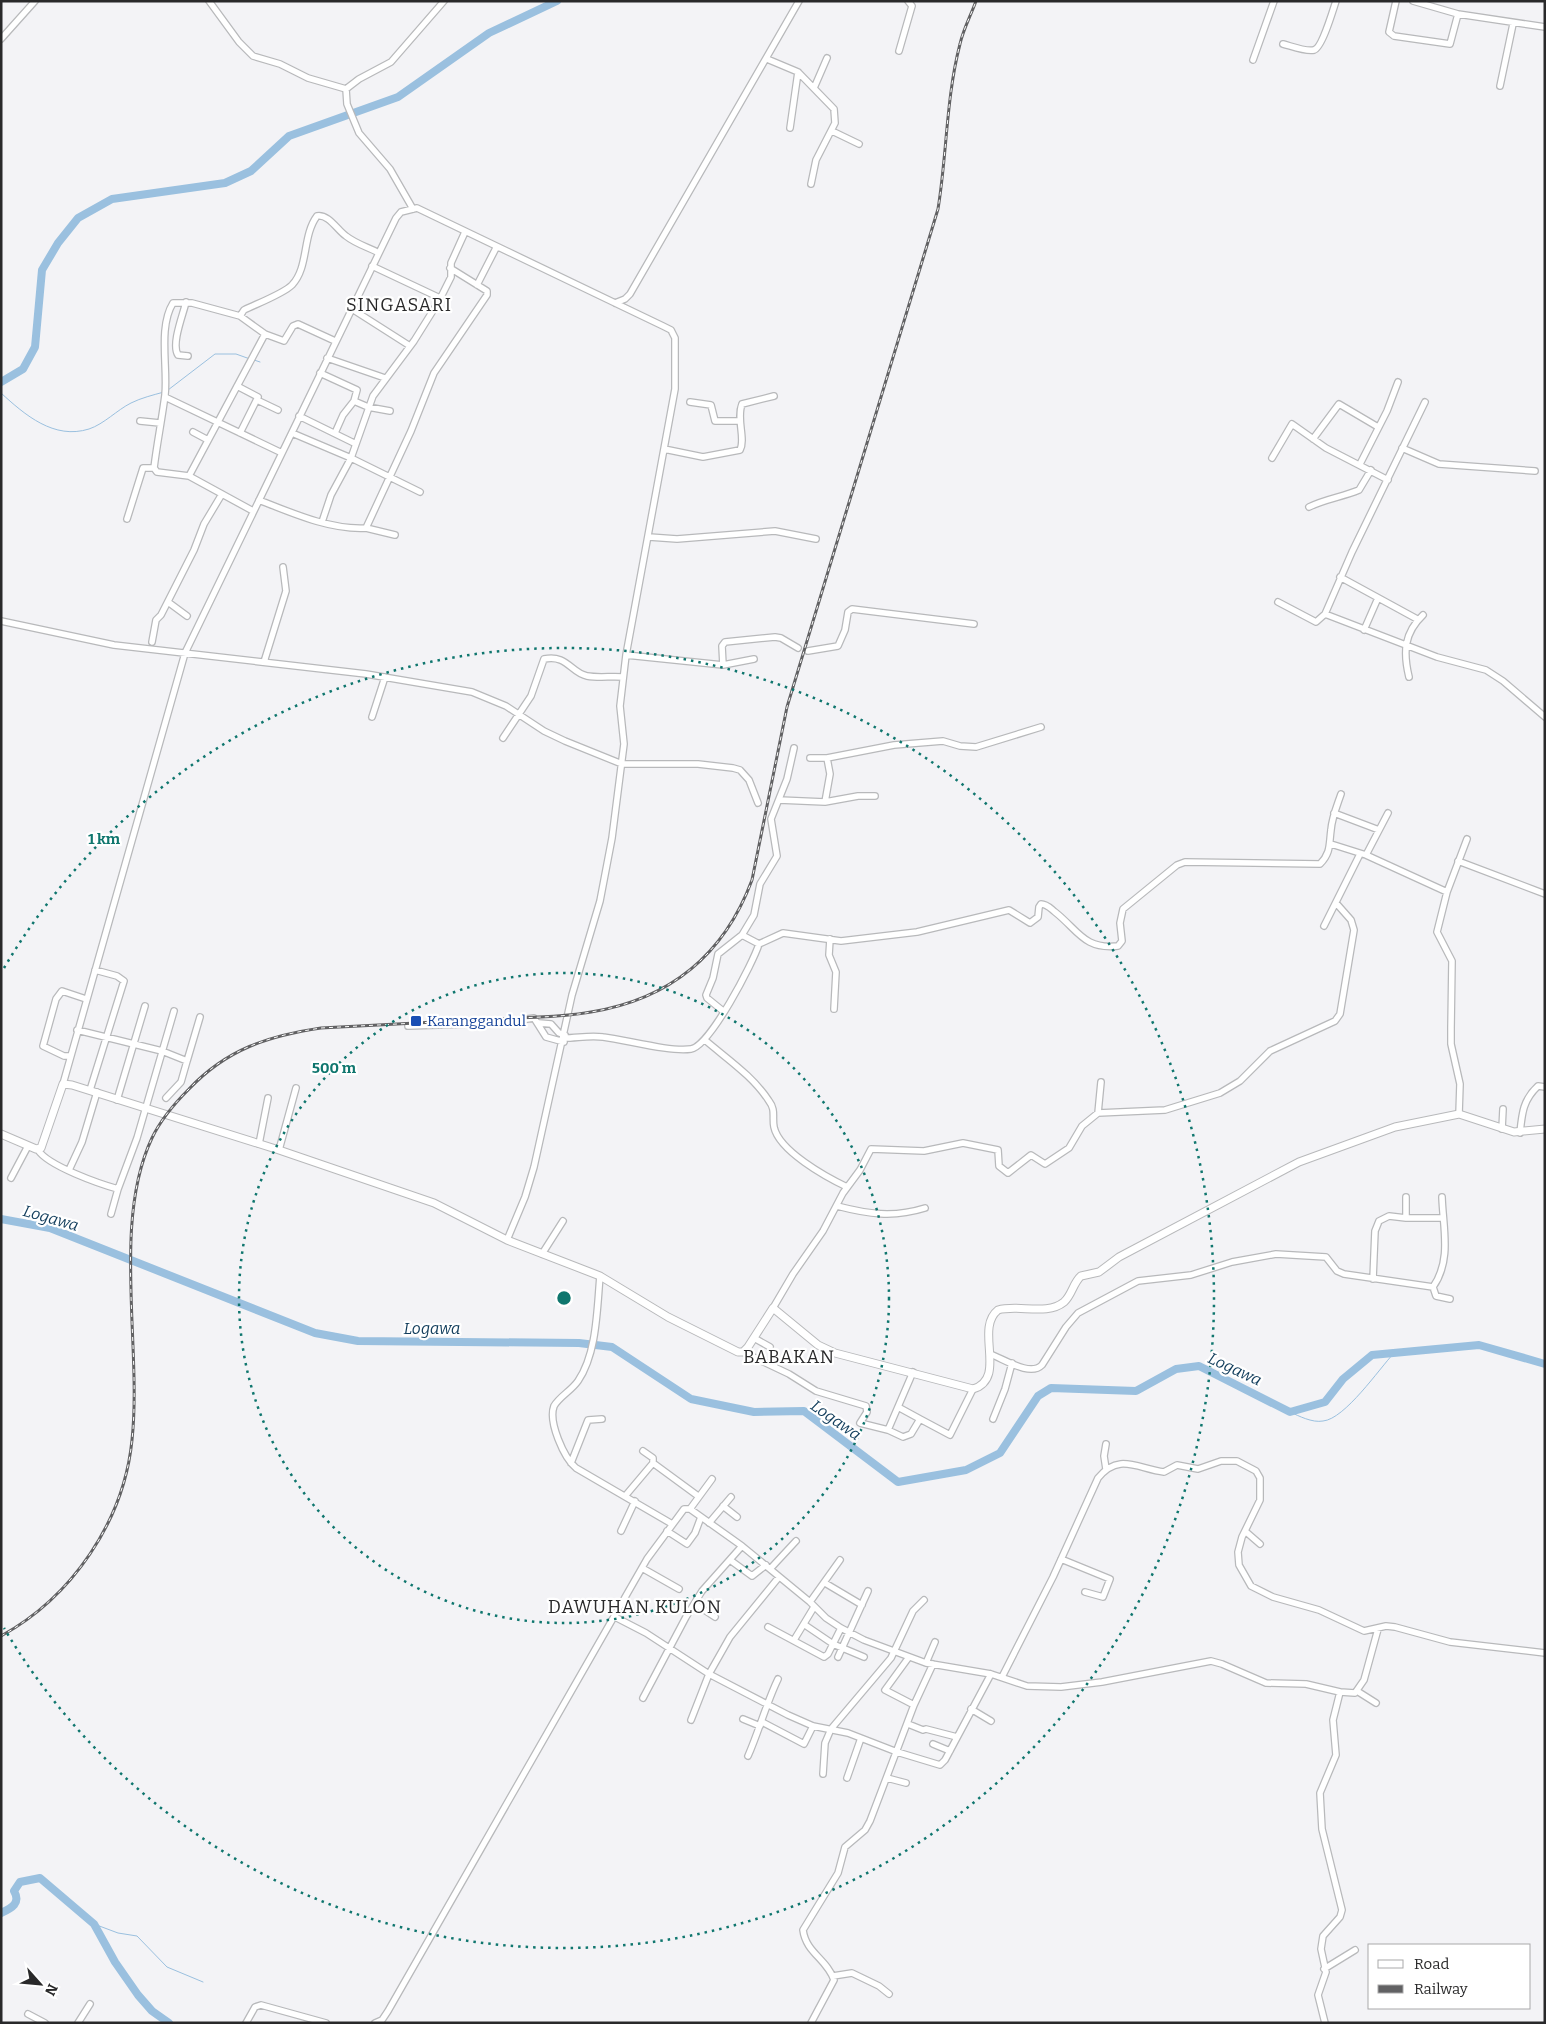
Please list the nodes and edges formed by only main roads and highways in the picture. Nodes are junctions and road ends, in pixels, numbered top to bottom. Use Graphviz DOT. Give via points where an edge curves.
graph roads {
  1 [pos="1545,1129"];
  2 [pos="1,1134"];
  1 -- 2 [label="main road" via="1520,1133 1502,1130 1459,1114 1395,1127 1299,1162 1119,1257 1099,1272 1081,1276 1066,1301 1060,1304 1048,1308 998,1310 989,1324 987,1376 981,1385 973,1389 828,1351 773,1308 743,1352 738,1352 600,1276 507,1240 434,1203 93,1091 62,1084 44,1143 38,1150"];
}
